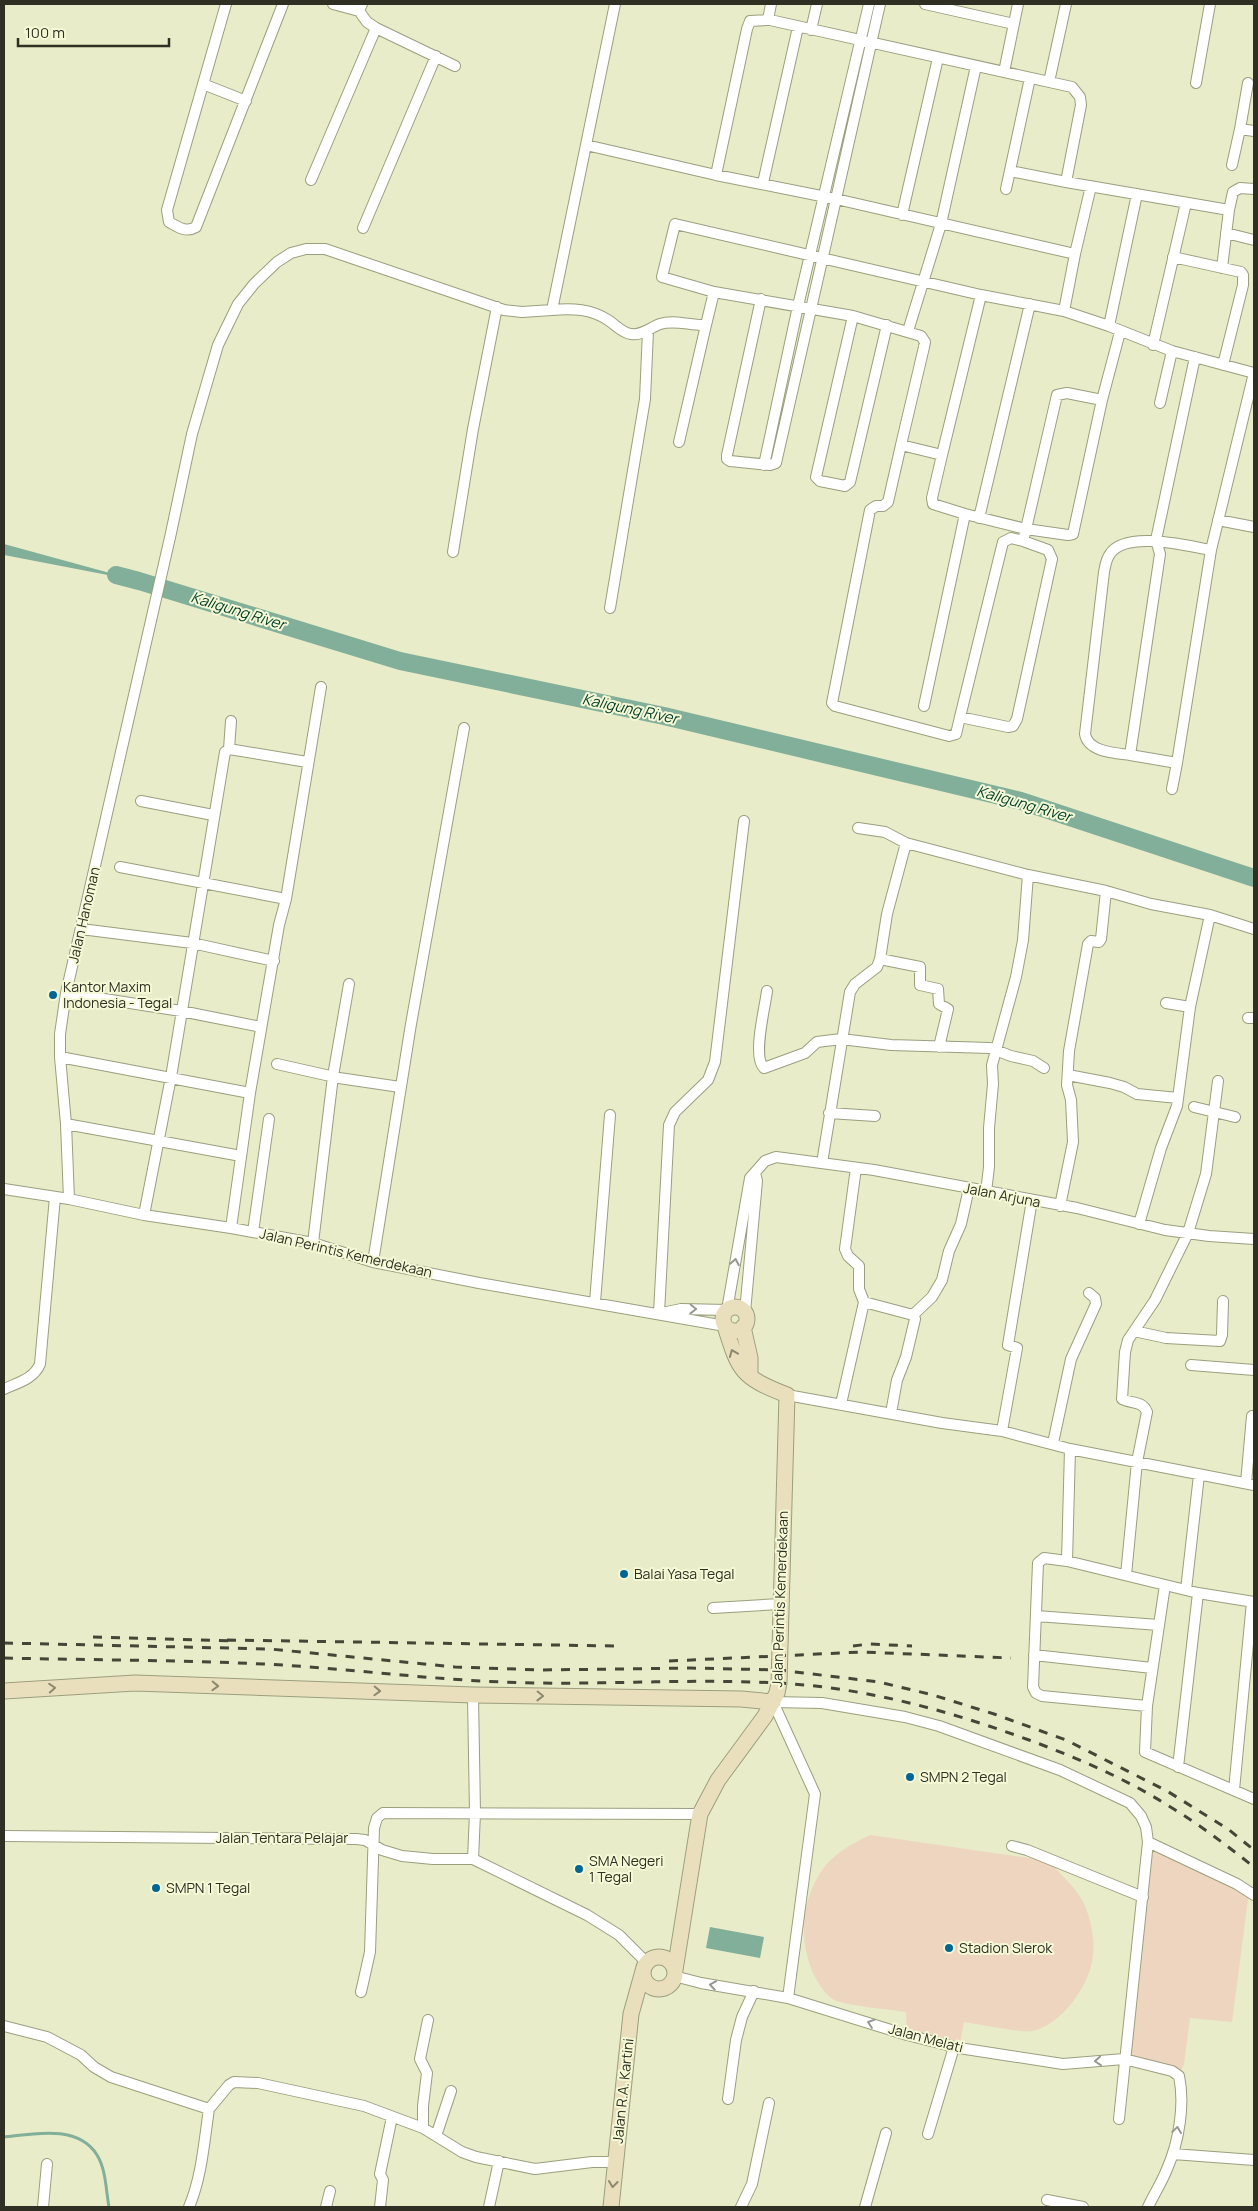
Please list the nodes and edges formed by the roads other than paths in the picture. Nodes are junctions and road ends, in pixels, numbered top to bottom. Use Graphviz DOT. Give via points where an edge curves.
graph roads {
  1 [pos="226,4"];
  2 [pos="283,4"];
  3 [pos="333,4"];
  4 [pos="615,4"];
  5 [pos="771,4"];
  6 [pos="818,4"];
  7 [pos="869,4"];
  8 [pos="880,4"];
  9 [pos="925,4"];
  10 [pos="1018,4"];
  11 [pos="1066,4"];
  12 [pos="1210,4"];
  13 [pos="360,8"];
  14 [pos="768,20"];
  15 [pos="1014,24"];
  16 [pos="798,27"];
  17 [pos="376,28"];
  18 [pos="812,30"];
  19 [pos="861,41"];
  20 [pos="872,44"];
  21 [pos="436,56"];
  22 [pos="938,58"];
  23 [pos="455,66"];
  24 [pos="976,66"];
  25 [pos="1004,72"];
  26 [pos="1030,78"];
  27 [pos="1049,82"];
  28 [pos="1196,83"];
  29 [pos="1248,83"];
  30 [pos="203,84"];
  31 [pos="246,100"];
  32 [pos="1240,128"];
  33 [pos="1254,131"];
  34 [pos="586,145"];
  35 [pos="835,148"];
  36 [pos="848,151"];
  37 [pos="1232,165"];
  38 [pos="1010,171"];
  39 [pos="716,175"];
  40 [pos="311,180"];
  41 [pos="1066,182"];
  42 [pos="763,183"];
  43 [pos="1091,186"];
  44 [pos="1006,189"];
  45 [pos="1254,189"];
  46 [pos="1137,194"];
  47 [pos="823,197"];
  48 [pos="836,199"];
  49 [pos="1186,203"];
  50 [pos="1228,210"];
  51 [pos="902,215"];
  52 [pos="941,224"];
  53 [pos="362,228"];
  54 [pos="1226,233"];
  55 [pos="1254,240"];
  56 [pos="1075,254"];
  57 [pos="809,256"];
  58 [pos="1173,257"];
  59 [pos="822,259"];
  60 [pos="1222,268"];
  61 [pos="923,280"];
  62 [pos="714,292"];
  63 [pos="981,295"];
  64 [pos="760,299"];
  65 [pos="1030,304"];
  66 [pos="798,306"];
  67 [pos="497,307"];
  68 [pos="809,308"];
  69 [pos="552,310"];
  70 [pos="1064,310"];
  71 [pos="853,316"];
  72 [pos="706,325"];
  73 [pos="887,325"];
  74 [pos="1109,326"];
  75 [pos="648,331"];
  76 [pos="908,331"];
  77 [pos="1120,332"];
  78 [pos="1154,345"];
  79 [pos="1172,352"];
  80 [pos="1196,357"];
  81 [pos="1223,364"];
  82 [pos="1254,373"];
  83 [pos="1102,400"];
  84 [pos="1160,403"];
  85 [pos="679,442"];
  86 [pos="901,445"];
  87 [pos="942,455"];
  88 [pos="764,465"];
  89 [pos="965,514"];
  90 [pos="979,518"];
  91 [pos="1218,520"];
  92 [pos="1254,527"];
  93 [pos="1026,530"];
  94 [pos="1156,540"];
  95 [pos="1023,541"];
  96 [pos="1211,550"];
  97 [pos="453,552"];
  98 [pos="610,608"];
  99 [pos="321,687"];
  100 [pos="924,706"];
  101 [pos="960,717"];
  102 [pos="231,720"];
  103 [pos="464,728"];
  104 [pos="229,749"];
  105 [pos="1130,755"];
  106 [pos="307,762"];
  107 [pos="1176,763"];
  108 [pos="1172,789"];
  109 [pos="141,801"];
  110 [pos="213,815"];
  111 [pos="744,821"];
  112 [pos="858,828"];
  113 [pos="906,843"];
  114 [pos="120,867"];
  115 [pos="1028,875"];
  116 [pos="203,883"];
  117 [pos="1106,891"];
  118 [pos="286,899"];
  119 [pos="1210,915"];
  120 [pos="81,929"];
  121 [pos="1254,929"];
  122 [pos="192,943"];
  123 [pos="880,959"];
  124 [pos="274,960"];
  125 [pos="349,984"];
  126 [pos="767,992"];
  127 [pos="66,993"];
  128 [pos="1166,1003"];
  129 [pos="1190,1007"];
  130 [pos="181,1011"];
  131 [pos="261,1028"];
  132 [pos="841,1039"];
  133 [pos="939,1047"];
  134 [pos="996,1050"];
  135 [pos="60,1057"];
  136 [pos="277,1064"];
  137 [pos="1044,1068"];
  138 [pos="1068,1075"];
  139 [pos="332,1076"];
  140 [pos="171,1077"];
  141 [pos="1218,1081"];
  142 [pos="400,1087"];
  143 [pos="250,1093"];
  144 [pos="1178,1098"];
  145 [pos="1194,1107"];
  146 [pos="1214,1112"];
  147 [pos="829,1113"];
  148 [pos="610,1115"];
  149 [pos="875,1116"];
  150 [pos="1235,1117"];
  151 [pos="269,1119"];
  152 [pos="66,1124"];
  153 [pos="158,1140"];
  154 [pos="241,1156"];
  155 [pos="822,1162"];
  156 [pos="856,1168"];
  157 [pos="755,1173"];
  158 [pos="969,1188"];
  159 [pos="4,1190"];
  160 [pos="986,1192"];
  161 [pos="55,1198"];
  162 [pos="69,1199"];
  163 [pos="1032,1200"];
  164 [pos="1060,1206"];
  165 [pos="144,1215"];
  166 [pos="1139,1224"];
  167 [pos="231,1228"];
  168 [pos="253,1232"];
  169 [pos="1188,1233"];
  170 [pos="1254,1239"];
  171 [pos="313,1243"];
  172 [pos="373,1262"];
  173 [pos="1089,1293"];
  174 [pos="1222,1300"];
  175 [pos="595,1302"];
  176 [pos="864,1302"];
  177 [pos="727,1310"];
  178 [pos="745,1312"];
  179 [pos="659,1313"];
  180 [pos="913,1315"];
  181 [pos="725,1326"];
  182 [pos="743,1327"];
  183 [pos="1134,1331"];
  184 [pos="1191,1365"];
  185 [pos="1254,1370"];
  186 [pos="750,1376"];
  187 [pos="4,1389"];
  188 [pos="787,1395"];
  189 [pos="841,1404"];
  190 [pos="891,1413"];
  191 [pos="1252,1416"];
  192 [pos="1002,1431"];
  193 [pos="1053,1443"];
  194 [pos="1070,1449"];
  195 [pos="1138,1462"];
  196 [pos="1200,1474"];
  197 [pos="1250,1484"];
  198 [pos="1067,1561"];
  199 [pos="1126,1575"];
  200 [pos="1164,1585"];
  201 [pos="1186,1590"];
  202 [pos="1198,1593"];
  203 [pos="1253,1602"];
  204 [pos="780,1604"];
  205 [pos="714,1608"];
  206 [pos="1036,1616"];
  207 [pos="1159,1625"];
  208 [pos="1034,1655"];
  209 [pos="1152,1668"];
  210 [pos="4,1692"];
  211 [pos="473,1695"];
  212 [pos="773,1702"];
  213 [pos="1147,1706"];
  214 [pos="1178,1767"];
  215 [pos="1234,1790"];
  216 [pos="1254,1799"];
  217 [pos="475,1813"];
  218 [pos="700,1814"];
  219 [pos="4,1836"];
  220 [pos="1148,1842"];
  221 [pos="374,1844"];
  222 [pos="1012,1846"];
  223 [pos="473,1858"];
  224 [pos="1254,1895"];
  225 [pos="1142,1896"];
  226 [pos="683,1928"];
  227 [pos="646,1964"];
  228 [pos="674,1973"];
  229 [pos="660,1989"];
  230 [pos="754,1991"];
  231 [pos="362,1992"];
  232 [pos="788,1998"];
  233 [pos="631,2014"];
  234 [pos="428,2020"];
  235 [pos="4,2026"];
  236 [pos="954,2047"];
  237 [pos="1124,2059"];
  238 [pos="451,2091"];
  239 [pos="728,2099"];
  240 [pos="769,2103"];
  241 [pos="209,2109"];
  242 [pos="392,2116"];
  243 [pos="1119,2119"];
  244 [pos="423,2128"];
  245 [pos="886,2133"];
  246 [pos="928,2134"];
  247 [pos="436,2136"];
  248 [pos="1173,2154"];
  249 [pos="1254,2160"];
  250 [pos="499,2161"];
  251 [pos="615,2162"];
  252 [pos="48,2164"];
  253 [pos="330,2191"];
  254 [pos="1047,2200"];
  255 [pos="43,2207"];
  256 [pos="190,2207"];
  257 [pos="326,2207"];
  258 [pos="380,2207"];
  259 [pos="489,2207"];
  260 [pos="610,2207"];
  261 [pos="740,2207"];
  262 [pos="865,2207"];
  263 [pos="1083,2207"];
  264 [pos="1148,2207"];
  1 -- 30 [label="street"];
  2 -- 31 [label="street"];
  3 -- 13 [label="street"];
  4 -- 34 [label="street"];
  5 -- 14 [label="street"];
  6 -- 18 [label="street"];
  7 -- 19 [label="street"];
  8 -- 20 [label="street"];
  9 -- 15 [label="street"];
  10 -- 15 [label="street"];
  11 -- 27 [label="street"];
  12 -- 28 [label="street"];
  13 -- 17 [label="street" via="367,22"];
  14 -- 16 [label="street"];
  14 -- 39 [label="street" via="750,22 747,29"];
  15 -- 25 [label="street"];
  16 -- 18 [label="street"];
  16 -- 42 [label="street"];
  17 -- 21 [label="street"];
  17 -- 40 [label="street"];
  18 -- 19 [label="street"];
  19 -- 20 [label="street"];
  19 -- 35 [label="street"];
  20 -- 22 [label="street"];
  20 -- 36 [label="street"];
  21 -- 23 [label="street"];
  21 -- 53 [label="street"];
  22 -- 24 [label="street"];
  22 -- 51 [label="street"];
  24 -- 25 [label="street"];
  24 -- 52 [label="street"];
  25 -- 26 [label="street"];
  26 -- 27 [label="street"];
  26 -- 38 [label="street"];
  27 -- 41 [label="street" via="1072,87 1080,97"];
  29 -- 32 [label="street"];
  30 -- 31 [label="street"];
  30 -- 31 [label="street" via="167,210 169,222 183,230 192,230 196,226"];
  32 -- 33 [label="street"];
  32 -- 37 [label="street"];
  34 -- 39 [label="street"];
  34 -- 69 [label="street"];
  35 -- 36 [label="street"];
  35 -- 47 [label="street"];
  36 -- 48 [label="street"];
  38 -- 41 [label="street"];
  38 -- 44 [label="street"];
  39 -- 42 [label="street"];
  41 -- 43 [label="street"];
  42 -- 47 [label="street"];
  43 -- 46 [label="street"];
  43 -- 56 [label="street"];
  45 -- 50 [label="street" via="1240,188 1233,192"];
  46 -- 49 [label="street"];
  46 -- 74 [label="street"];
  47 -- 48 [label="street"];
  47 -- 57 [label="street"];
  48 -- 51 [label="street"];
  48 -- 59 [label="street"];
  49 -- 50 [label="street"];
  49 -- 58 [label="street"];
  50 -- 54 [label="street"];
  51 -- 52 [label="street"];
  52 -- 56 [label="street"];
  52 -- 61 [label="street"];
  54 -- 55 [label="street"];
  54 -- 60 [label="street"];
  56 -- 70 [label="street"];
  57 -- 59 [label="street"];
  57 -- 62 [label="street" via="675,224 662,277"];
  57 -- 66 [label="street"];
  58 -- 60 [label="street"];
  58 -- 78 [label="street"];
  59 -- 61 [label="street"];
  59 -- 68 [label="street"];
  60 -- 81 [label="street" via="1243,275"];
  61 -- 63 [label="street"];
  61 -- 76 [label="street"];
  62 -- 64 [label="street"];
  62 -- 72 [label="street"];
  63 -- 65 [label="street"];
  63 -- 87 [label="street"];
  64 -- 66 [label="street"];
  64 -- 88 [label="street" via="727,459"];
  65 -- 70 [label="street"];
  65 -- 90 [label="street"];
  66 -- 68 [label="street"];
  66 -- 88 [label="street"];
  67 -- 69 [label="street, Jalan Hanoman" via="522,312"];
  67 -- 97 [label="street"];
  67 -- 120 [label="street, Jalan Hanoman" via="325,249 291,253 254,284 238,304 218,345 192,434"];
  68 -- 71 [label="street"];
  68 -- 88 [label="street" via="776,463"];
  69 -- 75 [label="street, Jalan Hanoman" via="596,313 633,335"];
  70 -- 74 [label="street"];
  71 -- 73 [label="street"];
  71 -- 73 [label="street" via="816,477 820,481 845,486 850,482"];
  72 -- 75 [label="street" via="671,322 659,324"];
  72 -- 85 [label="street"];
  73 -- 76 [label="street"];
  74 -- 77 [label="street"];
  75 -- 98 [label="street" via="645,399"];
  76 -- 86 [label="street" via="921,336 925,342"];
  77 -- 78 [label="street"];
  77 -- 83 [label="street"];
  78 -- 79 [label="street"];
  79 -- 80 [label="street"];
  79 -- 84 [label="street"];
  80 -- 81 [label="street"];
  80 -- 94 [label="street"];
  81 -- 82 [label="street"];
  82 -- 91 [label="street"];
  83 -- 93 [label="street" via="1066,393 1057,396"];
  83 -- 93 [label="street" via="1074,532 1068,535"];
  86 -- 87 [label="street"];
  86 -- 101 [label="street" via="888,502 870,510 832,703 949,736 957,732"];
  87 -- 89 [label="street" via="933,504"];
  89 -- 90 [label="street"];
  89 -- 100 [label="street"];
  90 -- 93 [label="street"];
  91 -- 92 [label="street"];
  91 -- 96 [label="street"];
  93 -- 95 [label="street"];
  94 -- 96 [label="street"];
  94 -- 105 [label="street" via="1160,554"];
  94 -- 105 [label="street" via="1125,544 1109,555 1090,678 1086,739 1091,746"];
  95 -- 101 [label="street" via="1012,538 1003,542"];
  95 -- 101 [label="street" via="1048,550 1052,559 1017,719 1013,726 1008,727"];
  96 -- 107 [label="street"];
  99 -- 106 [label="street"];
  102 -- 104 [label="street"];
  103 -- 142 [label="street"];
  104 -- 106 [label="street"];
  104 -- 110 [label="street" via="225,752"];
  105 -- 107 [label="street"];
  106 -- 118 [label="street"];
  107 -- 108 [label="street"];
  109 -- 110 [label="street"];
  110 -- 116 [label="street"];
  111 -- 179 [label="street" via="715,1062 708,1080 675,1112 669,1125"];
  112 -- 113 [label="street" via="885,832"];
  113 -- 115 [label="street"];
  113 -- 123 [label="street" via="887,914"];
  114 -- 116 [label="street"];
  115 -- 117 [label="street"];
  115 -- 134 [label="street" via="1023,940"];
  116 -- 118 [label="street"];
  116 -- 122 [label="street"];
  117 -- 119 [label="street" via="1151,904"];
  117 -- 138 [label="street" via="1101,939 1088,944 1070,1043"];
  118 -- 124 [label="street"];
  119 -- 121 [label="street"];
  119 -- 129 [label="street"];
  120 -- 122 [label="street"];
  120 -- 127 [label="street, Jalan Hanoman"];
  122 -- 124 [label="street"];
  122 -- 130 [label="street"];
  123 -- 132 [label="street" via="850,992"];
  123 -- 133 [label="street" via="920,967 920,985 938,989 939,1004 948,1009"];
  124 -- 131 [label="street"];
  125 -- 139 [label="street"];
  126 -- 132 [label="street" via="759,1040 760,1065 764,1068 805,1053 817,1042"];
  127 -- 130 [label="street"];
  127 -- 135 [label="street, Jalan Hanoman"];
  128 -- 129 [label="street"];
  129 -- 144 [label="street"];
  130 -- 131 [label="street"];
  130 -- 140 [label="street"];
  131 -- 143 [label="street"];
  132 -- 133 [label="street"];
  132 -- 147 [label="street"];
  133 -- 134 [label="street"];
  134 -- 137 [label="street" via="1033,1061"];
  134 -- 160 [label="street" via="992,1065 990,1167"];
  135 -- 140 [label="street"];
  135 -- 152 [label="street, Jalan Hanoman"];
  136 -- 139 [label="street"];
  138 -- 144 [label="street" via="1110,1083 1137,1094"];
  138 -- 164 [label="street" via="1073,1142"];
  139 -- 142 [label="street"];
  139 -- 171 [label="street"];
  140 -- 143 [label="street"];
  140 -- 153 [label="street"];
  141 -- 146 [label="street"];
  142 -- 172 [label="street"];
  143 -- 154 [label="street"];
  144 -- 166 [label="street"];
  145 -- 146 [label="street"];
  146 -- 150 [label="street"];
  146 -- 169 [label="street" via="1206,1174"];
  147 -- 149 [label="street"];
  147 -- 155 [label="street"];
  148 -- 175 [label="street"];
  151 -- 168 [label="street"];
  152 -- 153 [label="street"];
  152 -- 162 [label="street, Jalan Hanoman"];
  153 -- 154 [label="street"];
  153 -- 165 [label="street"];
  154 -- 167 [label="street"];
  155 -- 156 [label="street, Jalan Arjuna"];
  155 -- 157 [label="street, Jalan Arjuna" via="776,1156 765,1161"];
  156 -- 158 [label="street, Jalan Arjuna"];
  156 -- 176 [label="street" via="845,1249 859,1266 859,1289"];
  177 -- 157 [label="street, one-way" via="750,1178"];
  157 -- 178 [label="street"];
  158 -- 160 [label="street, Jalan Arjuna"];
  158 -- 180 [label="street" via="942,1280 932,1298"];
  159 -- 161 [label="street, Jalan Perintis Kemerdekaan"];
  160 -- 163 [label="street, Jalan Arjuna"];
  161 -- 162 [label="street, Jalan Perintis Kemerdekaan"];
  161 -- 187 [label="street" via="40,1364 28,1379"];
  162 -- 165 [label="street, Jalan Perintis Kemerdekaan"];
  163 -- 164 [label="street, Jalan Arjuna"];
  163 -- 192 [label="street" via="1008,1346 1017,1348"];
  164 -- 166 [label="street, Jalan Arjuna"];
  165 -- 167 [label="street, Jalan Perintis Kemerdekaan"];
  166 -- 169 [label="street, Jalan Arjuna"];
  167 -- 168 [label="street, Jalan Perintis Kemerdekaan"];
  168 -- 171 [label="street, Jalan Perintis Kemerdekaan"];
  169 -- 170 [label="street, Jalan Arjuna"];
  169 -- 183 [label="street" via="1155,1300"];
  171 -- 172 [label="street, Jalan Perintis Kemerdekaan"];
  172 -- 175 [label="street, Jalan Perintis Kemerdekaan"];
  173 -- 193 [label="street" via="1096,1304 1071,1359"];
  174 -- 183 [label="street" via="1220,1341 1166,1338"];
  175 -- 179 [label="street, Jalan Perintis Kemerdekaan"];
  176 -- 180 [label="street"];
  176 -- 189 [label="street"];
  177 -- 178 [label="street, Jalan Perintis Kemerdekaan" via="738,1307"];
  179 -- 177 [label="street, Jalan Perintis Kemerdekaan, one-way" via="681,1309"];
  177 -- 181 [label="street" via="723,1319"];
  178 -- 182 [label="street" via="747,1321"];
  179 -- 181 [label="street, Jalan Perintis Kemerdekaan"];
  180 -- 190 [label="street" via="915,1326 897,1380"];
  181 -- 182 [label="street, Jalan Perintis Kemerdekaan" via="732,1330"];
  186 -- 181 [label="street, one-way" via="734,1358"];
  182 -- 186 [label="street" via="750,1358"];
  183 -- 195 [label="street" via="1125,1352 1121,1394 1122,1399 1139,1403 1147,1412"];
  184 -- 185 [label="street"];
  186 -- 188 [label="street" via="766,1388"];
  188 -- 189 [label="street"];
  188 -- 204 [label="street, Jalan Perintis Kemerdekaan"];
  189 -- 190 [label="street"];
  190 -- 192 [label="street"];
  191 -- 197 [label="street"];
  192 -- 193 [label="street"];
  193 -- 194 [label="street"];
  194 -- 195 [label="street"];
  194 -- 198 [label="street"];
  195 -- 196 [label="street"];
  195 -- 199 [label="street"];
  196 -- 197 [label="street"];
  196 -- 201 [label="street"];
  198 -- 199 [label="street"];
  198 -- 206 [label="street" via="1044,1558 1038,1563"];
  199 -- 200 [label="street"];
  200 -- 201 [label="street"];
  200 -- 207 [label="street"];
  201 -- 202 [label="street"];
  202 -- 203 [label="street"];
  202 -- 214 [label="street"];
  203 -- 215 [label="street"];
  204 -- 205 [label="street"];
  204 -- 212 [label="street, Jalan Perintis Kemerdekaan" via="779,1683"];
  206 -- 207 [label="street"];
  206 -- 208 [label="street"];
  207 -- 209 [label="street"];
  208 -- 209 [label="street"];
  208 -- 213 [label="street" via="1033,1687 1042,1696"];
  209 -- 213 [label="street"];
  210 -- 211 [label="street, one-way" via="135,1683"];
  211 -- 212 [label="street, one-way"];
  211 -- 217 [label="street"];
  212 -- 218 [label="street, Jalan Perintis Kemerdekaan" via="718,1780"];
  212 -- 220 [label="street" via="822,1703 905,1717 1060,1770 1130,1803 1144,1822"];
  212 -- 232 [label="street" via="815,1794"];
  213 -- 214 [label="street" via="1145,1752"];
  214 -- 215 [label="street"];
  215 -- 216 [label="street"];
  217 -- 218 [label="street"];
  217 -- 221 [label="street" via="383,1813 377,1818"];
  217 -- 223 [label="street"];
  218 -- 226 [label="street, Jalan Perintis Kemerdekaan"];
  219 -- 221 [label="street, Jalan Tentara Pelajar" via="356,1839"];
  220 -- 224 [label="street"];
  220 -- 225 [label="street"];
  221 -- 223 [label="street, Jalan Tentara Pelajar" via="402,1856"];
  221 -- 231 [label="street" via="370,1952"];
  222 -- 225 [label="street"];
  223 -- 227 [label="street, Jalan Tentara Pelajar" via="586,1915 618,1935"];
  225 -- 237 [label="street"];
  226 -- 227 [label="street" via="668,1950"];
  226 -- 228 [label="street, Jalan Perintis Kemerdekaan"];
  227 -- 228 [label="street" via="655,1957 666,1958"];
  227 -- 229 [label="street" via="643,1977 649,1986"];
  227 -- 233 [label="street, Jalan R.A. Kartini"];
  228 -- 229 [label="street" via="669,1985"];
  230 -- 228 [label="street, Jalan Melati, one-way" via="701,1983"];
  229 -- 233 [label="street" via="645,1998"];
  230 -- 232 [label="street, Jalan Melati"];
  230 -- 239 [label="street" via="736,2040"];
  236 -- 232 [label="street, Jalan Melati, one-way"];
  233 -- 251 [label="street, Jalan R.A. Kartini"];
  234 -- 244 [label="street" via="420,2059 427,2073"];
  235 -- 241 [label="street" via="46,2037 81,2055 111,2077"];
  237 -- 236 [label="street, Jalan Melati, one-way" via="1063,2064"];
  236 -- 246 [label="street"];
  237 -- 243 [label="street"];
  248 -- 237 [label="street, Jalan Melati, one-way" via="1182,2091 1179,2076 1172,2071"];
  238 -- 247 [label="street"];
  240 -- 261 [label="street" via="752,2184"];
  241 -- 242 [label="street" via="228,2085 241,2081 342,2099"];
  241 -- 256 [label="street" via="197,2185"];
  242 -- 244 [label="street"];
  242 -- 258 [label="street" via="380,2174 383,2180"];
  244 -- 247 [label="street"];
  245 -- 262 [label="street"];
  247 -- 250 [label="street" via="462,2152"];
  248 -- 249 [label="street"];
  248 -- 264 [label="street"];
  250 -- 251 [label="street" via="540,2169"];
  250 -- 259 [label="street"];
  251 -- 260 [label="street, Jalan R.A. Kartini, one-way"];
  252 -- 255 [label="street"];
  253 -- 257 [label="street"];
  254 -- 263 [label="street"];
}
